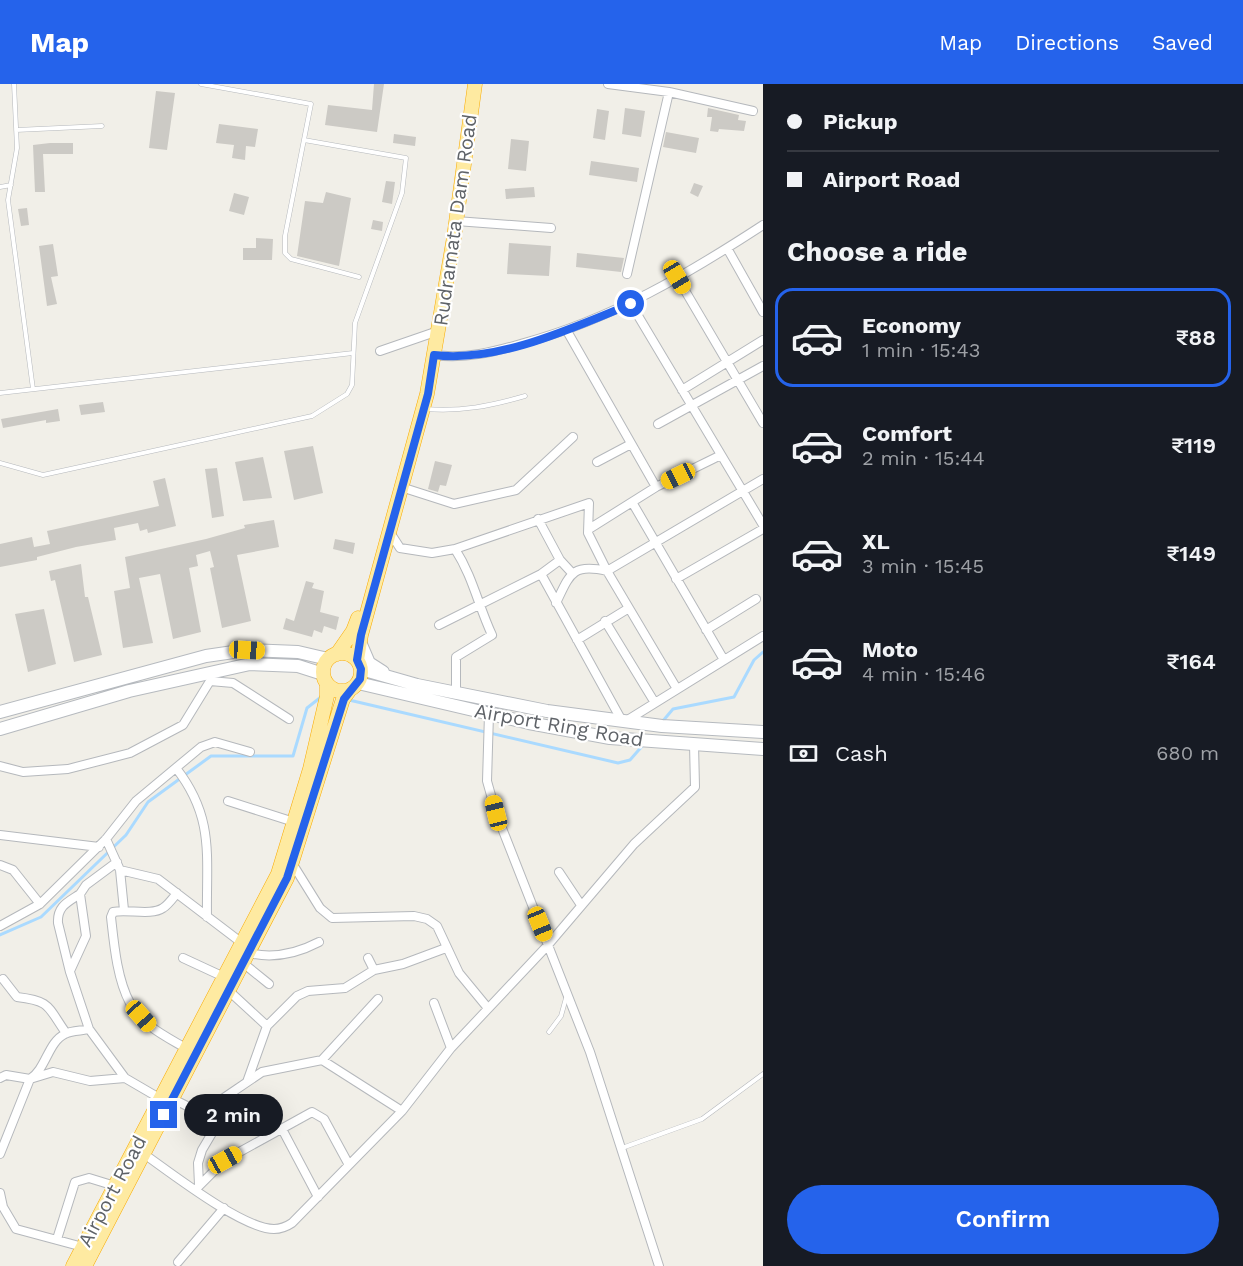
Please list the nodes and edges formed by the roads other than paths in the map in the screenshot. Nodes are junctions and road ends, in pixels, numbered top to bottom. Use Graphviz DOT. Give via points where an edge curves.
graph roads {
  1 [pos="14,84"];
  2 [pos="201,84"];
  3 [pos="475,84"];
  4 [pos="608,84"];
  5 [pos="669,92"];
  6 [pos="753,111"];
  7 [pos="102,126"];
  8 [pos="16,130"];
  9 [pos="304,140"];
  10 [pos="11,185"];
  11 [pos="0,187"];
  12 [pos="456,221"];
  13 [pos="763,225"];
  14 [pos="551,228"];
  15 [pos="727,248"];
  16 [pos="627,274"];
  17 [pos="359,277"];
  18 [pos="677,277"];
  19 [pos="631,304"];
  20 [pos="763,312"];
  21 [pos="438,331"];
  22 [pos="567,331"];
  23 [pos="763,340"];
  24 [pos="380,351"];
  25 [pos="354,353"];
  26 [pos="434,355"];
  27 [pos="728,362"];
  28 [pos="763,366"];
  29 [pos="739,381"];
  30 [pos="33,389"];
  31 [pos="682,390"];
  32 [pos="0,393"];
  33 [pos="525,396"];
  34 [pos="690,404"];
  35 [pos="423,409"];
  36 [pos="763,423"];
  37 [pos="657,424"];
  38 [pos="573,437"];
  39 [pos="631,444"];
  40 [pos="721,455"];
  41 [pos="597,462"];
  42 [pos="0,463"];
  43 [pos="763,479"];
  44 [pos="656,487"];
  45 [pos="401,488"];
  46 [pos="743,492"];
  47 [pos="632,502"];
  48 [pos="538,519"];
  49 [pos="763,527"];
  50 [pos="589,529"];
  51 [pos="389,531"];
  52 [pos="655,543"];
  53 [pos="455,549"];
  54 [pos="560,560"];
  55 [pos="607,571"];
  56 [pos="572,573"];
  57 [pos="541,574"];
  58 [pos="676,579"];
  59 [pos="756,599"];
  60 [pos="556,603"];
  61 [pos="478,605"];
  62 [pos="628,608"];
  63 [pos="605,621"];
  64 [pos="439,625"];
  65 [pos="706,630"];
  66 [pos="356,636"];
  67 [pos="763,636"];
  68 [pos="577,640"];
  69 [pos="298,652"];
  70 [pos="333,656"];
  71 [pos="724,660"];
  72 [pos="359,664"];
  73 [pos="325,680"];
  74 [pos="400,681"];
  75 [pos="353,687"];
  76 [pos="677,689"];
  77 [pos="456,693"];
  78 [pos="655,703"];
  79 [pos="0,712"];
  80 [pos="489,714"];
  81 [pos="289,719"];
  82 [pos="624,721"];
  83 [pos="0,729"];
  84 [pos="762,731"];
  85 [pos="694,744"];
  86 [pos="763,749"];
  87 [pos="250,752"];
  88 [pos="0,766"];
  89 [pos="181,774"];
  90 [pos="228,801"];
  91 [pos="294,822"];
  92 [pos="0,835"];
  93 [pos="99,847"];
  94 [pos="113,854"];
  95 [pos="292,863"];
  96 [pos="0,865"];
  97 [pos="559,872"];
  98 [pos="177,893"];
  99 [pos="80,894"];
  100 [pos="40,904"];
  101 [pos="581,905"];
  102 [pos="124,910"];
  103 [pos="207,917"];
  104 [pos="0,926"];
  105 [pos="319,942"];
  106 [pos="548,945"];
  107 [pos="446,948"];
  108 [pos="245,953"];
  109 [pos="183,958"];
  110 [pos="368,958"];
  111 [pos="374,970"];
  112 [pos="70,972"];
  113 [pos="3,979"];
  114 [pos="226,984"];
  115 [pos="269,984"];
  116 [pos="567,994"];
  117 [pos="378,999"];
  118 [pos="434,1003"];
  119 [pos="488,1007"];
  120 [pos="267,1026"];
  121 [pos="89,1029"];
  122 [pos="549,1032"];
  123 [pos="66,1033"];
  124 [pos="451,1048"];
  125 [pos="186,1049"];
  126 [pos="321,1060"];
  127 [pos="763,1074"];
  128 [pos="0,1078"];
  129 [pos="125,1078"];
  130 [pos="30,1079"];
  131 [pos="247,1082"];
  132 [pos="167,1099"];
  133 [pos="206,1110"];
  134 [pos="402,1110"];
  135 [pos="282,1129"];
  136 [pos="620,1149"];
  137 [pos="0,1154"];
  138 [pos="144,1154"];
  139 [pos="349,1165"];
  140 [pos="115,1186"];
  141 [pos="197,1187"];
  142 [pos="0,1192"];
  143 [pos="318,1197"];
  144 [pos="224,1208"];
  145 [pos="57,1239"];
  146 [pos="83,1247"];
  147 [pos="178,1262"];
  148 [pos="73,1266"];
  149 [pos="85,1266"];
  150 [pos="659,1266"];
  1 -- 8 [label="lane"];
  2 -- 9 [label="lane" via="311,104"];
  3 -- 12 [label="highway, Rudramata Dam Road"];
  4 -- 5 [label="street"];
  5 -- 6 [label="street"];
  5 -- 16 [label="street"];
  7 -- 8 [label="lane"];
  8 -- 10 [label="lane"];
  9 -- 17 [label="lane" via="285,253 291,259"];
  9 -- 25 [label="lane" via="405,158 402,193 355,323"];
  10 -- 11 [label="lane"];
  10 -- 30 [label="lane" via="8,200"];
  12 -- 14 [label="street"];
  12 -- 21 [label="highway, Rudramata Dam Road"];
  13 -- 15 [label="street"];
  15 -- 18 [label="street"];
  15 -- 20 [label="street"];
  18 -- 19 [label="street"];
  18 -- 27 [label="street"];
  19 -- 22 [label="street"];
  19 -- 31 [label="street"];
  21 -- 24 [label="street"];
  21 -- 26 [label="highway, Rudramata Dam Road"];
  22 -- 26 [label="street" via="460,358"];
  22 -- 39 [label="street"];
  23 -- 27 [label="street"];
  25 -- 30 [label="lane"];
  25 -- 42 [label="lane" via="352,385 347,394 312,416 43,475"];
  26 -- 35 [label="highway, Rudramata Dam Road"];
  27 -- 29 [label="street"];
  27 -- 31 [label="street"];
  28 -- 29 [label="street"];
  29 -- 34 [label="street"];
  29 -- 36 [label="street"];
  30 -- 32 [label="lane"];
  31 -- 34 [label="street"];
  33 -- 35 [label="lane" via="473,409"];
  34 -- 37 [label="street"];
  34 -- 40 [label="street"];
  35 -- 45 [label="highway, Rudramata Dam Road"];
  38 -- 45 [label="street" via="516,490 454,504"];
  39 -- 41 [label="street"];
  39 -- 44 [label="street"];
  40 -- 44 [label="street"];
  40 -- 46 [label="street"];
  43 -- 46 [label="street"];
  44 -- 47 [label="street"];
  45 -- 51 [label="highway, Rudramata Dam Road"];
  46 -- 49 [label="street"];
  46 -- 52 [label="street"];
  47 -- 50 [label="street"];
  47 -- 52 [label="street"];
  48 -- 50 [label="street" via="589,503"];
  48 -- 53 [label="street"];
  48 -- 54 [label="street"];
  49 -- 58 [label="street"];
  50 -- 55 [label="street"];
  51 -- 53 [label="street" via="400,548 432,553"];
  51 -- 66 [label="highway, Rudramata Dam Road"];
  52 -- 55 [label="street"];
  52 -- 58 [label="street"];
  53 -- 61 [label="street" via="470,573"];
  54 -- 56 [label="street"];
  54 -- 57 [label="street"];
  55 -- 56 [label="street" via="587,566"];
  55 -- 62 [label="street"];
  56 -- 60 [label="street"];
  57 -- 60 [label="street"];
  57 -- 61 [label="street"];
  58 -- 65 [label="street"];
  59 -- 65 [label="street"];
  60 -- 68 [label="street"];
  61 -- 64 [label="street"];
  61 -- 77 [label="street" via="492,635 456,657"];
  62 -- 63 [label="street"];
  62 -- 76 [label="street"];
  63 -- 68 [label="street"];
  63 -- 78 [label="street"];
  65 -- 71 [label="street"];
  66 -- 69 [label="main road" via="328,651"];
  66 -- 70 [label="highway"];
  66 -- 72 [label="highway"];
  66 -- 74 [label="main road" via="369,663"];
  67 -- 71 [label="street"];
  68 -- 82 [label="street"];
  69 -- 70 [label="main road"];
  69 -- 79 [label="main road" via="247,650 206,656"];
  70 -- 72 [label="highway" via="348,654"];
  70 -- 73 [label="highway"];
  71 -- 76 [label="street"];
  72 -- 74 [label="main road, Airport Ring Road"];
  72 -- 75 [label="highway"];
  73 -- 75 [label="highway" via="337,691"];
  73 -- 83 [label="main road" via="298,666 239,666 129,691"];
  73 -- 91 [label="highway, Airport Road" via="327,696"];
  74 -- 77 [label="main road, Airport Ring Road"];
  75 -- 80 [label="main road, Airport Ring Road"];
  75 -- 95 [label="highway, Airport Road" via="344,699"];
  76 -- 78 [label="street"];
  77 -- 82 [label="main road, Airport Ring Road"];
  78 -- 82 [label="street"];
  80 -- 85 [label="main road, Airport Ring Road" via="610,738"];
  80 -- 106 [label="street" via="488,781 496,813"];
  81 -- 88 [label="street" via="232,683 210,681 183,725 130,753 68,770 23,772"];
  82 -- 84 [label="main road, Airport Ring Road"];
  85 -- 86 [label="main road, Airport Ring Road"];
  85 -- 101 [label="street" via="695,787 634,844"];
  87 -- 89 [label="street" via="208,743"];
  89 -- 94 [label="street" via="136,801"];
  89 -- 103 [label="street" via="204,817"];
  90 -- 91 [label="street"];
  91 -- 108 [label="highway, Airport Road" via="278,874"];
  92 -- 93 [label="street"];
  93 -- 94 [label="street"];
  93 -- 100 [label="street"];
  94 -- 98 [label="street"];
  94 -- 99 [label="street"];
  94 -- 102 [label="street"];
  95 -- 107 [label="street" via="326,915 338,919 391,915 428,919 437,926"];
  95 -- 108 [label="highway, Airport Road"];
  96 -- 100 [label="street" via="13,870"];
  97 -- 101 [label="street"];
  98 -- 102 [label="street" via="158,910"];
  98 -- 103 [label="street"];
  99 -- 112 [label="street" via="86,936"];
  99 -- 112 [label="street" via="64,904 57,915"];
  100 -- 104 [label="street"];
  101 -- 106 [label="street"];
  102 -- 125 [label="street" via="113,912 111,917 120,973 130,1004 152,1028"];
  103 -- 108 [label="street"];
  105 -- 108 [label="street" via="301,951 268,957"];
  106 -- 116 [label="street"];
  106 -- 119 [label="street"];
  107 -- 111 [label="street"];
  107 -- 119 [label="street" via="467,985"];
  108 -- 114 [label="highway, Airport Road"];
  108 -- 114 [label="highway, Airport Road"];
  108 -- 115 [label="street"];
  109 -- 114 [label="street"];
  110 -- 111 [label="street"];
  111 -- 120 [label="street" via="345,988 308,991 297,996"];
  112 -- 121 [label="street"];
  113 -- 123 [label="street" via="17,997 43,1002"];
  114 -- 120 [label="street"];
  114 -- 125 [label="highway, Airport Road"];
  114 -- 132 [label="highway, Airport Road"];
  116 -- 122 [label="lane" via="561,1016"];
  116 -- 136 [label="street"];
  117 -- 126 [label="street"];
  118 -- 124 [label="street"];
  119 -- 124 [label="street"];
  120 -- 131 [label="street"];
  121 -- 123 [label="street"];
  121 -- 129 [label="street"];
  123 -- 130 [label="street"];
  124 -- 134 [label="street"];
  125 -- 132 [label="highway, Airport Road"];
  126 -- 131 [label="street" via="262,1072"];
  126 -- 134 [label="street"];
  127 -- 136 [label="lane" via="702,1119"];
  128 -- 130 [label="street" via="6,1075"];
  129 -- 130 [label="street" via="90,1081 53,1072"];
  129 -- 132 [label="street"];
  130 -- 137 [label="street"];
  131 -- 133 [label="street"];
  132 -- 133 [label="street"];
  132 -- 138 [label="highway, Airport Road"];
  132 -- 140 [label="highway, Airport Road"];
  133 -- 141 [label="street" via="215,1128 200,1156"];
  134 -- 139 [label="street"];
  135 -- 139 [label="street" via="312,1112 320,1114"];
  135 -- 141 [label="street" via="225,1160"];
  135 -- 143 [label="street"];
  136 -- 150 [label="street"];
  138 -- 141 [label="street"];
  138 -- 149 [label="highway, Airport Road"];
  139 -- 143 [label="street"];
  140 -- 145 [label="street" via="88,1178 75,1182"];
  140 -- 146 [label="highway, Airport Road"];
  141 -- 144 [label="street"];
  142 -- 145 [label="street" via="3,1207 16,1229"];
  143 -- 144 [label="street" via="292,1223 273,1229"];
  144 -- 147 [label="street"];
  145 -- 146 [label="street"];
  146 -- 148 [label="highway, Airport Road"];
}
